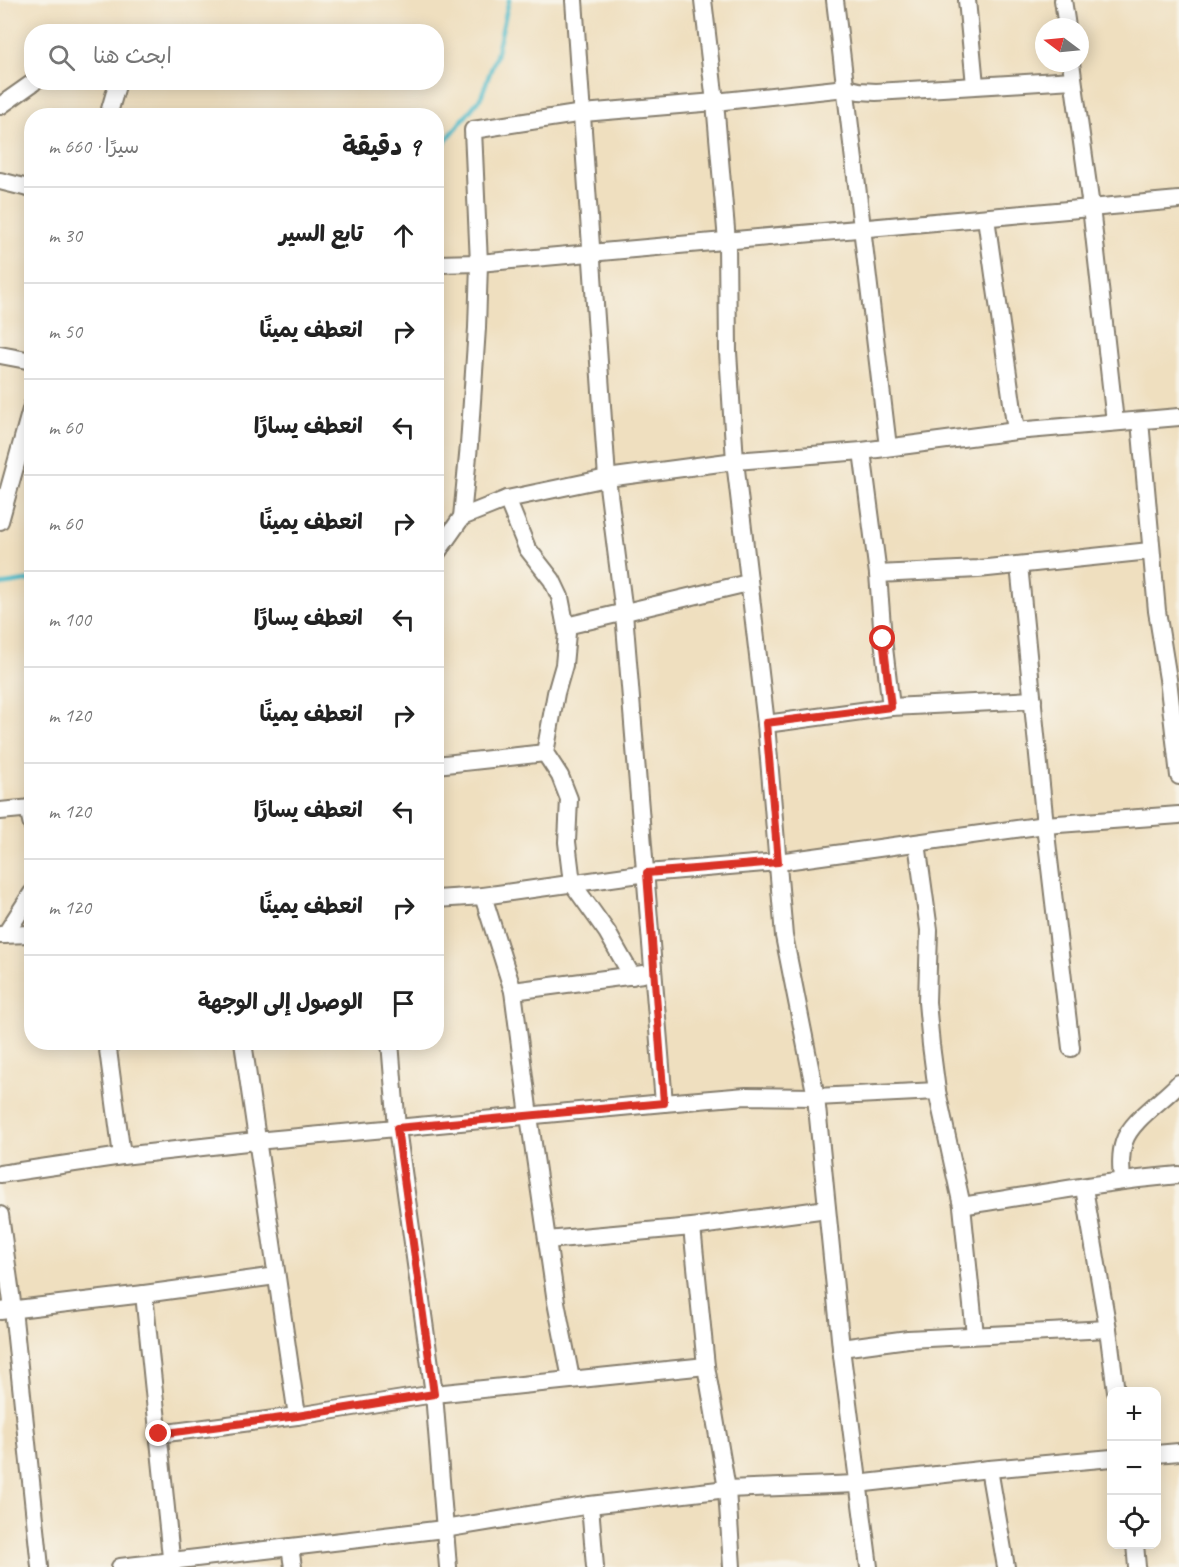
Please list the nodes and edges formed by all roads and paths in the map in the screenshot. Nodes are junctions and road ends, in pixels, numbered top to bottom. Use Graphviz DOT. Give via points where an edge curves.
graph roads {
  1 [pos="574,0"];
  2 [pos="702,0"];
  3 [pos="834,0"];
  4 [pos="968,0"];
  5 [pos="1063,0"];
  6 [pos="1066,18"];
  7 [pos="1065,72"];
  8 [pos="1072,72"];
  9 [pos="975,85"];
  10 [pos="846,88"];
  11 [pos="24,89"];
  12 [pos="116,90"];
  13 [pos="715,102"];
  14 [pos="0,106"];
  15 [pos="110,108"];
  16 [pos="583,113"];
  17 [pos="0,181"];
  18 [pos="24,187"];
  19 [pos="1179,200"];
  20 [pos="1091,207"];
  21 [pos="986,218"];
  22 [pos="862,228"];
  23 [pos="727,241"];
  24 [pos="591,252"];
  25 [pos="478,262"];
  26 [pos="444,264"];
  27 [pos="0,355"];
  28 [pos="24,360"];
  29 [pos="1179,417"];
  30 [pos="1140,421"];
  31 [pos="1115,422"];
  32 [pos="1016,431"];
  33 [pos="24,435"];
  34 [pos="888,447"];
  35 [pos="862,451"];
  36 [pos="735,461"];
  37 [pos="607,478"];
  38 [pos="507,499"];
  39 [pos="462,517"];
  40 [pos="0,521"];
  41 [pos="444,543"];
  42 [pos="1150,551"];
  43 [pos="1019,565"];
  44 [pos="878,574"];
  45 [pos="748,583"];
  46 [pos="624,613"];
  47 [pos="566,626"];
  48 [pos="1173,679"];
  49 [pos="1033,700"];
  50 [pos="891,707"];
  51 [pos="766,723"];
  52 [pos="545,753"];
  53 [pos="444,764"];
  54 [pos="1179,776"];
  55 [pos="24,809"];
  56 [pos="0,811"];
  57 [pos="1179,815"];
  58 [pos="1045,825"];
  59 [pos="917,843"];
  60 [pos="778,862"];
  61 [pos="647,873"];
  62 [pos="572,883"];
  63 [pos="483,896"];
  64 [pos="444,898"];
  65 [pos="24,904"];
  66 [pos="24,934"];
  67 [pos="2,935"];
  68 [pos="654,971"];
  69 [pos="632,976"];
  70 [pos="513,990"];
  71 [pos="1071,1048"];
  72 [pos="108,1050"];
  73 [pos="244,1050"];
  74 [pos="391,1050"];
  75 [pos="1179,1083"];
  76 [pos="937,1091"];
  77 [pos="816,1097"];
  78 [pos="664,1103"];
  79 [pos="529,1116"];
  80 [pos="397,1128"];
  81 [pos="256,1141"];
  82 [pos="122,1156"];
  83 [pos="0,1174"];
  84 [pos="1179,1175"];
  85 [pos="1122,1180"];
  86 [pos="1084,1188"];
  87 [pos="962,1206"];
  88 [pos="827,1209"];
  89 [pos="0,1215"];
  90 [pos="693,1227"];
  91 [pos="547,1240"];
  92 [pos="276,1276"];
  93 [pos="144,1294"];
  94 [pos="6,1310"];
  95 [pos="1108,1329"];
  96 [pos="975,1335"];
  97 [pos="840,1348"];
  98 [pos="706,1366"];
  99 [pos="571,1379"];
  100 [pos="1115,1387"];
  101 [pos="434,1394"];
  102 [pos="297,1416"];
  103 [pos="159,1434"];
  104 [pos="1179,1452"];
  105 [pos="1161,1454"];
  106 [pos="1107,1458"];
  107 [pos="989,1469"];
  108 [pos="857,1484"];
  109 [pos="727,1489"];
  110 [pos="591,1505"];
  111 [pos="444,1529"];
  112 [pos="290,1546"];
  113 [pos="1135,1549"];
  114 [pos="172,1563"];
  115 [pos="40,1567"];
  116 [pos="120,1567"];
  117 [pos="292,1567"];
  118 [pos="448,1567"];
  119 [pos="595,1567"];
  120 [pos="732,1567"];
  121 [pos="869,1567"];
  122 [pos="1005,1567"];
  123 [pos="1137,1567"];
  1 -- 16 [label="street"];
  2 -- 13 [label="street"];
  3 -- 10 [label="street"];
  4 -- 9 [label="street"];
  5 -- 6 [label="street"];
  7 -- 9 [label="street"];
  8 -- 20 [label="street"];
  9 -- 10 [label="street" via="876,92"];
  10 -- 13 [label="street"];
  10 -- 22 [label="street"];
  11 -- 14 [label="street"];
  12 -- 15 [label="street"];
  13 -- 16 [label="street"];
  13 -- 23 [label="street"];
  16 -- 24 [label="street"];
  16 -- 25 [label="street" via="473,130"];
  17 -- 18 [label="street"];
  19 -- 20 [label="street"];
  20 -- 21 [label="street"];
  20 -- 31 [label="street"];
  21 -- 22 [label="street"];
  21 -- 32 [label="street"];
  22 -- 23 [label="street"];
  22 -- 34 [label="street"];
  23 -- 24 [label="street"];
  23 -- 36 [label="street" via="728,352"];
  24 -- 25 [label="street"];
  24 -- 37 [label="street"];
  25 -- 26 [label="street"];
  25 -- 39 [label="street" via="474,387"];
  27 -- 28 [label="street"];
  29 -- 30 [label="street"];
  30 -- 31 [label="street"];
  30 -- 42 [label="street"];
  31 -- 32 [label="street"];
  32 -- 34 [label="street"];
  33 -- 40 [label="street"];
  34 -- 35 [label="street"];
  35 -- 36 [label="street"];
  35 -- 44 [label="street"];
  36 -- 37 [label="street"];
  36 -- 45 [label="street"];
  37 -- 38 [label="street"];
  37 -- 46 [label="street"];
  38 -- 39 [label="street"];
  38 -- 47 [label="street" via="527,548 560,597"];
  39 -- 41 [label="street"];
  42 -- 43 [label="street"];
  42 -- 48 [label="street" via="1157,611"];
  43 -- 44 [label="street"];
  43 -- 49 [label="street"];
  44 -- 50 [label="street"];
  45 -- 46 [label="street"];
  45 -- 51 [label="street"];
  46 -- 47 [label="street"];
  46 -- 61 [label="street"];
  47 -- 52 [label="street" via="564,665"];
  48 -- 54 [label="street"];
  49 -- 50 [label="street"];
  49 -- 58 [label="street"];
  50 -- 51 [label="street"];
  51 -- 60 [label="street"];
  52 -- 53 [label="street"];
  52 -- 62 [label="street" via="569,799 567,842"];
  55 -- 56 [label="street"];
  57 -- 58 [label="street"];
  58 -- 59 [label="street"];
  58 -- 71 [label="street"];
  59 -- 60 [label="street"];
  59 -- 76 [label="street" via="929,930 927,1002"];
  60 -- 61 [label="street"];
  60 -- 77 [label="street" via="784,936"];
  61 -- 62 [label="street"];
  61 -- 68 [label="street"];
  62 -- 63 [label="street"];
  62 -- 69 [label="street"];
  63 -- 64 [label="street"];
  63 -- 70 [label="street"];
  65 -- 67 [label="street"];
  66 -- 67 [label="street"];
  68 -- 69 [label="street"];
  68 -- 78 [label="street"];
  69 -- 70 [label="street"];
  70 -- 79 [label="street"];
  72 -- 82 [label="street"];
  73 -- 81 [label="street"];
  74 -- 80 [label="street"];
  75 -- 85 [label="street" via="1133,1126 1124,1140"];
  76 -- 77 [label="street"];
  76 -- 87 [label="street"];
  77 -- 78 [label="street" via="746,1096"];
  77 -- 88 [label="street"];
  78 -- 79 [label="street"];
  79 -- 80 [label="street"];
  79 -- 91 [label="street"];
  80 -- 81 [label="street"];
  80 -- 101 [label="street"];
  81 -- 82 [label="street"];
  81 -- 92 [label="street"];
  82 -- 83 [label="street"];
  84 -- 85 [label="street"];
  85 -- 86 [label="street"];
  86 -- 87 [label="street"];
  86 -- 95 [label="street"];
  87 -- 96 [label="street"];
  88 -- 90 [label="street"];
  88 -- 97 [label="street"];
  89 -- 94 [label="street"];
  90 -- 91 [label="street"];
  90 -- 98 [label="street"];
  91 -- 99 [label="street"];
  92 -- 93 [label="street"];
  92 -- 102 [label="street"];
  93 -- 94 [label="street"];
  93 -- 103 [label="street"];
  94 -- 115 [label="street"];
  95 -- 96 [label="street"];
  95 -- 100 [label="street"];
  96 -- 97 [label="street"];
  97 -- 108 [label="street"];
  98 -- 99 [label="street"];
  98 -- 109 [label="street"];
  99 -- 101 [label="street"];
  101 -- 102 [label="street"];
  101 -- 111 [label="street"];
  102 -- 103 [label="street"];
  103 -- 114 [label="street"];
  104 -- 105 [label="street"];
  106 -- 107 [label="street"];
  107 -- 108 [label="street"];
  107 -- 122 [label="street"];
  108 -- 109 [label="street"];
  108 -- 121 [label="street"];
  109 -- 110 [label="street"];
  109 -- 120 [label="street"];
  110 -- 111 [label="street"];
  110 -- 119 [label="street"];
  111 -- 112 [label="street"];
  111 -- 118 [label="street"];
  112 -- 114 [label="street"];
  112 -- 117 [label="street"];
  113 -- 123 [label="street"];
  114 -- 116 [label="street"];
}
